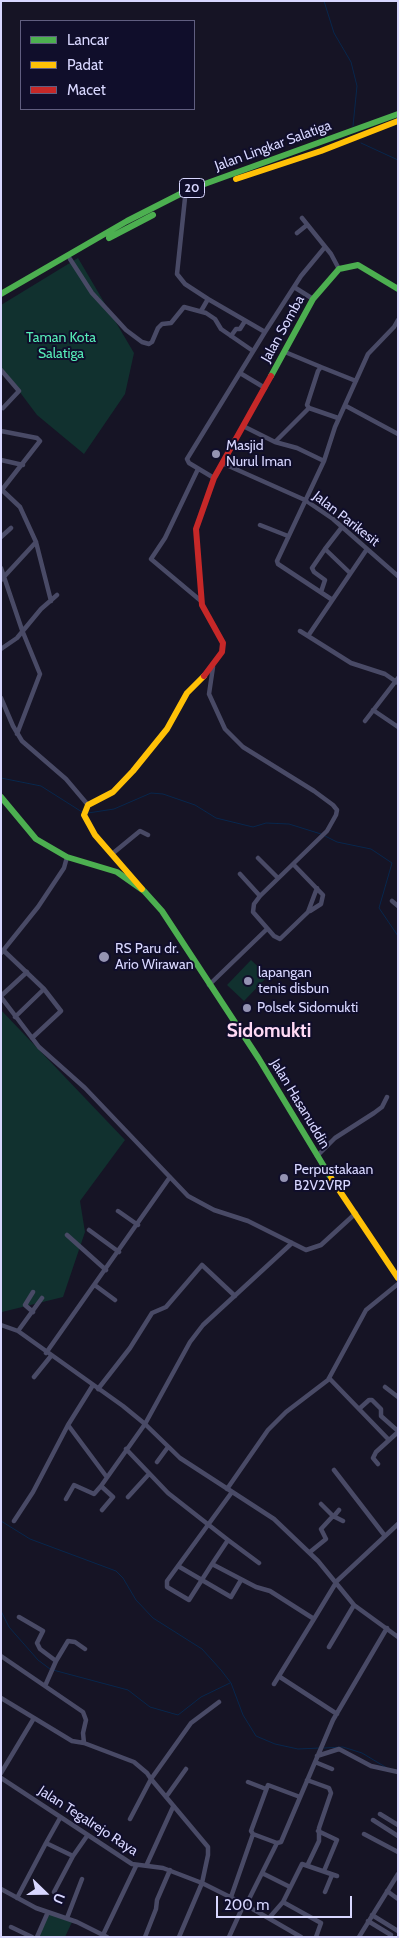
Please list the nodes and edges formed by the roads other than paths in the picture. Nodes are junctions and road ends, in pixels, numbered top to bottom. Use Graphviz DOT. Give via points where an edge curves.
graph roads {
  1 [pos="398,114"];
  2 [pos="398,121"];
  3 [pos="185,198"];
  4 [pos="302,218"];
  5 [pos="308,225"];
  6 [pos="297,233"];
  7 [pos="326,247"];
  8 [pos="66,260"];
  9 [pos="339,269"];
  10 [pos="294,288"];
  11 [pos="398,289"];
  12 [pos="1,294"];
  13 [pos="208,299"];
  14 [pos="313,299"];
  15 [pos="1,300"];
  16 [pos="201,311"];
  17 [pos="398,320"];
  18 [pos="245,321"];
  19 [pos="265,332"];
  20 [pos="231,336"];
  21 [pos="253,351"];
  22 [pos="285,352"];
  23 [pos="321,367"];
  24 [pos="1,370"];
  25 [pos="240,373"];
  26 [pos="356,381"];
  27 [pos="265,388"];
  28 [pos="346,406"];
  29 [pos="3,408"];
  30 [pos="308,408"];
  31 [pos="338,418"];
  32 [pos="243,426"];
  33 [pos="1,431"];
  34 [pos="398,434"];
  35 [pos="275,442"];
  36 [pos="1,460"];
  37 [pos="324,462"];
  38 [pos="222,463"];
  39 [pos="23,465"];
  40 [pos="198,469"];
  41 [pos="214,478"];
  42 [pos="2,491"];
  43 [pos="305,500"];
  44 [pos="260,526"];
  45 [pos="342,527"];
  46 [pos="11,528"];
  47 [pos="288,536"];
  48 [pos="1,538"];
  49 [pos="36,542"];
  50 [pos="325,549"];
  51 [pos="367,549"];
  52 [pos="1,568"];
  53 [pos="350,572"];
  54 [pos="398,576"];
  55 [pos="3,578"];
  56 [pos="321,592"];
  57 [pos="57,595"];
  58 [pos="332,600"];
  59 [pos="51,601"];
  60 [pos="202,601"];
  61 [pos="22,630"];
  62 [pos="300,631"];
  63 [pos="308,636"];
  64 [pos="1,650"];
  65 [pos="214,664"];
  66 [pos="397,680"];
  67 [pos="1,698"];
  68 [pos="373,710"];
  69 [pos="398,717"];
  70 [pos="365,721"];
  71 [pos="396,725"];
  72 [pos="17,734"];
  73 [pos="1,798"];
  74 [pos="86,810"];
  75 [pos="148,834"];
  76 [pos="112,854"];
  77 [pos="67,857"];
  78 [pos="258,858"];
  79 [pos="293,864"];
  80 [pos="240,874"];
  81 [pos="278,878"];
  82 [pos="318,888"];
  83 [pos="144,891"];
  84 [pos="260,896"];
  85 [pos="392,901"];
  86 [pos="398,906"];
  87 [pos="308,912"];
  88 [pos="267,929"];
  89 [pos="2,952"];
  90 [pos="27,972"];
  91 [pos="209,985"];
  92 [pos="44,989"];
  93 [pos="1,996"];
  94 [pos="15,1017"];
  95 [pos="32,1038"];
  96 [pos="387,1097"];
  97 [pos="316,1154"];
  98 [pos="170,1176"];
  99 [pos="118,1211"];
  100 [pos="356,1214"];
  101 [pos="138,1225"];
  102 [pos="89,1230"];
  103 [pos="67,1235"];
  104 [pos="292,1243"];
  105 [pos="119,1252"];
  106 [pos="106,1270"];
  107 [pos="398,1278"];
  108 [pos="398,1284"];
  109 [pos="96,1286"];
  110 [pos="33,1292"];
  111 [pos="235,1296"];
  112 [pos="42,1298"];
  113 [pos="115,1300"];
  114 [pos="33,1312"];
  115 [pos="2,1324"];
  116 [pos="18,1332"];
  117 [pos="48,1354"];
  118 [pos="34,1377"];
  119 [pos="329,1378"];
  120 [pos="93,1385"];
  121 [pos="385,1388"];
  122 [pos="98,1389"];
  123 [pos="398,1398"];
  124 [pos="359,1409"];
  125 [pos="145,1424"];
  126 [pos="68,1425"];
  127 [pos="398,1431"];
  128 [pos="389,1440"];
  129 [pos="168,1448"];
  130 [pos="126,1449"];
  131 [pos="157,1462"];
  132 [pos="378,1464"];
  133 [pos="334,1470"];
  134 [pos="149,1474"];
  135 [pos="106,1476"];
  136 [pos="100,1486"];
  137 [pos="230,1491"];
  138 [pos="128,1497"];
  139 [pos="66,1500"];
  140 [pos="321,1504"];
  141 [pos="102,1510"];
  142 [pos="339,1510"];
  143 [pos="333,1516"];
  144 [pos="14,1521"];
  145 [pos="342,1521"];
  146 [pos="210,1526"];
  147 [pos="397,1527"];
  148 [pos="385,1536"];
  149 [pos="228,1540"];
  150 [pos="310,1552"];
  151 [pos="258,1563"];
  152 [pos="212,1564"];
  153 [pos="178,1566"];
  154 [pos="202,1580"];
  155 [pos="241,1580"];
  156 [pos="337,1581"];
  157 [pos="354,1605"];
  158 [pos="19,1617"];
  159 [pos="314,1619"];
  160 [pos="387,1628"];
  161 [pos="398,1637"];
  162 [pos="328,1647"];
  163 [pos="86,1649"];
  164 [pos="1,1656"];
  165 [pos="56,1661"];
  166 [pos="280,1677"];
  167 [pos="274,1684"];
  168 [pos="46,1686"];
  169 [pos="2,1699"];
  170 [pos="219,1702"];
  171 [pos="337,1714"];
  172 [pos="34,1718"];
  173 [pos="84,1743"];
  174 [pos="318,1754"];
  175 [pos="315,1762"];
  176 [pos="186,1769"];
  177 [pos="332,1770"];
  178 [pos="398,1772"];
  179 [pos="1,1773"];
  180 [pos="1,1778"];
  181 [pos="151,1779"];
  182 [pos="307,1780"];
  183 [pos="248,1782"];
  184 [pos="266,1789"];
  185 [pos="166,1797"];
  186 [pos="300,1798"];
  187 [pos="173,1807"];
  188 [pos="380,1814"];
  189 [pos="60,1818"];
  190 [pos="130,1819"];
  191 [pos="373,1820"];
  192 [pos="398,1825"];
  193 [pos="318,1831"];
  194 [pos="252,1834"];
  195 [pos="364,1834"];
  196 [pos="87,1836"];
  197 [pos="398,1836"];
  198 [pos="46,1843"];
  199 [pos="277,1843"];
  200 [pos="398,1852"];
  201 [pos="73,1856"];
  202 [pos="147,1864"];
  203 [pos="308,1864"];
  204 [pos="136,1866"];
  205 [pos="170,1870"];
  206 [pos="324,1871"];
  207 [pos="262,1873"];
  208 [pos="398,1874"];
  209 [pos="82,1879"];
  210 [pos="202,1883"];
  211 [pos="290,1887"];
  212 [pos="1,1889"];
  213 [pos="54,1892"];
  214 [pos="325,1892"];
  215 [pos="387,1892"];
  216 [pos="231,1897"];
  217 [pos="17,1898"];
  218 [pos="398,1899"];
  219 [pos="283,1902"];
  220 [pos="245,1904"];
  221 [pos="48,1912"];
  222 [pos="372,1915"];
  223 [pos="67,1918"];
  224 [pos="270,1918"];
  225 [pos="368,1921"];
  226 [pos="11,1928"];
  227 [pos="398,1930"];
  228 [pos="104,1934"];
  229 [pos="361,1936"];
  230 [pos="32,1937"];
  231 [pos="37,1937"];
  232 [pos="145,1937"];
  233 [pos="179,1937"];
  234 [pos="229,1937"];
  235 [pos="301,1937"];
  236 [pos="316,1937"];
  237 [pos="390,1937"];
  1 -- 8 [label="main road, Jalan Lingkar Salatiga / 20" via="188,190"];
  2 -- 3 [label="main road, Jalan Lingkar Salatiga / 20"];
  3 -- 8 [label="main road, Jalan Lingkar Salatiga / 20"];
  3 -- 13 [label="street" via="177,274 185,284"];
  4 -- 5 [label="street"];
  5 -- 6 [label="street"];
  5 -- 7 [label="street"];
  7 -- 9 [label="street"];
  7 -- 10 [label="street"];
  8 -- 12 [label="main road, Jalan Lingkar Salatiga / 20"];
  8 -- 15 [label="main road, Jalan Lingkar Salatiga / 20"];
  8 -- 16 [label="street" via="126,330 142,342 150,343 158,328 171,322 183,308"];
  9 -- 11 [label="main road" via="358,265"];
  9 -- 14 [label="main road, Jalan Somba"];
  10 -- 14 [label="street"];
  10 -- 19 [label="street"];
  13 -- 16 [label="street"];
  13 -- 18 [label="street"];
  14 -- 22 [label="main road, Jalan Somba"];
  16 -- 20 [label="street"];
  17 -- 26 [label="street" via="368,354"];
  18 -- 19 [label="street"];
  18 -- 20 [label="street"];
  19 -- 21 [label="street"];
  20 -- 21 [label="street"];
  21 -- 25 [label="street"];
  22 -- 23 [label="street"];
  22 -- 27 [label="main road, Jalan Somba"];
  23 -- 26 [label="street"];
  23 -- 30 [label="street" via="307,402"];
  24 -- 29 [label="street" via="18,391"];
  25 -- 27 [label="street"];
  25 -- 40 [label="street" via="187,459"];
  26 -- 28 [label="street"];
  27 -- 32 [label="main road, Jalan Somba"];
  28 -- 31 [label="street"];
  28 -- 34 [label="street"];
  30 -- 31 [label="street"];
  30 -- 35 [label="street"];
  31 -- 37 [label="street"];
  32 -- 35 [label="street"];
  32 -- 38 [label="main road, Jalan Somba"];
  33 -- 39 [label="street" via="40,441"];
  35 -- 37 [label="street" via="297,448"];
  36 -- 39 [label="street"];
  37 -- 43 [label="street"];
  38 -- 41 [label="main road, Jalan Somba"];
  38 -- 43 [label="street, Jalan Parikesit"];
  39 -- 42 [label="street"];
  40 -- 41 [label="street"];
  40 -- 60 [label="street" via="165,538 151,559"];
  41 -- 60 [label="main road, Jalan Somba" via="196,527"];
  42 -- 49 [label="street" via="20,507"];
  43 -- 45 [label="street, Jalan Parikesit"];
  43 -- 47 [label="street"];
  44 -- 47 [label="street"];
  45 -- 50 [label="street"];
  45 -- 51 [label="street, Jalan Parikesit"];
  46 -- 48 [label="street"];
  47 -- 56 [label="street" via="278,564"];
  49 -- 55 [label="street"];
  49 -- 59 [label="street"];
  50 -- 53 [label="street"];
  50 -- 56 [label="street" via="312,568 325,580"];
  51 -- 53 [label="street"];
  51 -- 54 [label="street, Jalan Parikesit"];
  52 -- 55 [label="street"];
  53 -- 58 [label="street"];
  55 -- 61 [label="street"];
  56 -- 58 [label="street"];
  57 -- 59 [label="street"];
  58 -- 63 [label="street"];
  59 -- 61 [label="street"];
  60 -- 65 [label="main road, Jalan Somba" via="203,610 223,643 222,652"];
  61 -- 64 [label="street"];
  61 -- 72 [label="street" via="40,674"];
  62 -- 63 [label="street"];
  63 -- 66 [label="street" via="350,663"];
  65 -- 74 [label="main road, Jalan Somba" via="183,699 167,729 117,788"];
  65 -- 79 [label="street" via="209,691 226,729 243,747 333,805 336,815 327,831"];
  66 -- 68 [label="street"];
  67 -- 72 [label="street"];
  68 -- 70 [label="street"];
  68 -- 71 [label="street"];
  69 -- 71 [label="street"];
  72 -- 74 [label="street" via="71,784"];
  73 -- 77 [label="main road, Jalan Hasanuddin" via="29,833"];
  74 -- 76 [label="main road" via="85,821"];
  75 -- 76 [label="street" via="140,831"];
  76 -- 83 [label="main road"];
  77 -- 83 [label="main road, Jalan Hasanuddin" via="117,872"];
  77 -- 89 [label="street" via="64,868 38,907"];
  78 -- 81 [label="street"];
  79 -- 81 [label="street"];
  79 -- 82 [label="street"];
  80 -- 84 [label="street"];
  81 -- 84 [label="street"];
  82 -- 87 [label="street"];
  82 -- 87 [label="street" via="324,902"];
  83 -- 91 [label="main road, Jalan Hasanuddin" via="170,922"];
  84 -- 88 [label="street" via="253,912"];
  85 -- 86 [label="street"];
  87 -- 88 [label="street" via="280,939"];
  88 -- 91 [label="street"];
  89 -- 90 [label="street"];
  90 -- 92 [label="street"];
  90 -- 93 [label="street"];
  91 -- 97 [label="main road, Jalan Hasanuddin"];
  92 -- 94 [label="street"];
  92 -- 95 [label="street" via="61,1010"];
  93 -- 94 [label="street"];
  94 -- 95 [label="street"];
  95 -- 98 [label="street"];
  96 -- 97 [label="street" via="382,1107"];
  97 -- 100 [label="main road, Jalan Hasanuddin"];
  98 -- 101 [label="street"];
  98 -- 104 [label="street" via="188,1196"];
  99 -- 101 [label="street"];
  100 -- 104 [label="street" via="317,1248 306,1250"];
  100 -- 107 [label="main road, Jalan Hasanuddin"];
  101 -- 105 [label="street"];
  102 -- 105 [label="street"];
  103 -- 106 [label="street"];
  104 -- 111 [label="street"];
  105 -- 106 [label="street"];
  106 -- 109 [label="street"];
  108 -- 119 [label="street" via="366,1310"];
  109 -- 113 [label="street"];
  109 -- 117 [label="street"];
  110 -- 114 [label="street" via="25,1305"];
  111 -- 122 [label="street" via="202,1265 166,1306 152,1313"];
  111 -- 125 [label="street" via="203,1325 190,1342"];
  112 -- 114 [label="street"];
  114 -- 116 [label="street"];
  115 -- 116 [label="street"];
  116 -- 117 [label="street"];
  117 -- 118 [label="street"];
  117 -- 120 [label="street"];
  119 -- 124 [label="street"];
  119 -- 137 [label="street" via="268,1430"];
  120 -- 122 [label="street"];
  120 -- 126 [label="street"];
  121 -- 123 [label="street"];
  122 -- 125 [label="street"];
  124 -- 127 [label="street" via="372,1400 381,1408 381,1416"];
  124 -- 128 [label="street"];
  125 -- 129 [label="street"];
  125 -- 130 [label="street"];
  126 -- 135 [label="street"];
  126 -- 144 [label="street"];
  127 -- 128 [label="street"];
  128 -- 132 [label="street" via="374,1456"];
  129 -- 131 [label="street"];
  129 -- 137 [label="street"];
  130 -- 134 [label="street"];
  130 -- 135 [label="street"];
  133 -- 148 [label="street"];
  134 -- 138 [label="street"];
  134 -- 146 [label="street" via="168,1494"];
  135 -- 136 [label="street"];
  136 -- 139 [label="street" via="94,1494 74,1484"];
  136 -- 141 [label="street" via="113,1497"];
  137 -- 146 [label="street"];
  137 -- 150 [label="street" via="274,1519"];
  140 -- 143 [label="street"];
  142 -- 143 [label="street"];
  143 -- 145 [label="street"];
  143 -- 150 [label="street" via="321,1529 326,1539"];
  146 -- 149 [label="street"];
  146 -- 153 [label="street"];
  147 -- 148 [label="street"];
  148 -- 156 [label="street"];
  149 -- 151 [label="street"];
  149 -- 152 [label="street"];
  150 -- 156 [label="street"];
  152 -- 154 [label="street"];
  152 -- 155 [label="street"];
  153 -- 154 [label="street"];
  153 -- 154 [label="street" via="167,1581 168,1587 189,1600"];
  154 -- 155 [label="street" via="231,1597"];
  155 -- 159 [label="street" via="270,1592"];
  156 -- 157 [label="street"];
  156 -- 159 [label="street"];
  157 -- 160 [label="street"];
  157 -- 162 [label="street"];
  158 -- 165 [label="street" via="43,1631 37,1643"];
  159 -- 166 [label="street"];
  160 -- 161 [label="street"];
  160 -- 171 [label="street"];
  163 -- 165 [label="street" via="68,1641"];
  164 -- 168 [label="street"];
  165 -- 168 [label="street"];
  166 -- 167 [label="street"];
  166 -- 171 [label="street"];
  168 -- 173 [label="street" via="84,1712"];
  169 -- 172 [label="street"];
  170 -- 181 [label="street" via="191,1723"];
  171 -- 174 [label="street"];
  172 -- 173 [label="street" via="72,1741"];
  172 -- 179 [label="street"];
  173 -- 181 [label="street" via="134,1762"];
  174 -- 175 [label="street"];
  174 -- 178 [label="street" via="339,1749 371,1766"];
  175 -- 177 [label="street"];
  175 -- 182 [label="street"];
  176 -- 185 [label="street"];
  180 -- 189 [label="street, Jalan Tegalrejo Raya"];
  181 -- 185 [label="street"];
  181 -- 190 [label="street"];
  182 -- 186 [label="street"];
  182 -- 193 [label="street" via="331,1791"];
  183 -- 184 [label="street"];
  184 -- 186 [label="street" via="268,1785"];
  184 -- 194 [label="street"];
  185 -- 187 [label="street"];
  186 -- 199 [label="street" via="281,1842"];
  187 -- 202 [label="street"];
  187 -- 210 [label="street" via="208,1847"];
  188 -- 192 [label="street"];
  189 -- 196 [label="street, Jalan Tegalrejo Raya"];
  189 -- 198 [label="street"];
  191 -- 197 [label="street"];
  193 -- 203 [label="street" via="319,1841"];
  193 -- 206 [label="street" via="337,1840"];
  194 -- 199 [label="street"];
  194 -- 216 [label="street"];
  195 -- 200 [label="street"];
  196 -- 201 [label="street"];
  196 -- 204 [label="street, Jalan Tegalrejo Raya"];
  198 -- 201 [label="street"];
  198 -- 217 [label="street"];
  199 -- 207 [label="street"];
  201 -- 213 [label="street"];
  202 -- 204 [label="street, Jalan Tegalrejo Raya"];
  202 -- 205 [label="street, Jalan Tegalrejo Raya"];
  203 -- 206 [label="street"];
  203 -- 211 [label="street" via="302,1864"];
  204 -- 228 [label="street"];
  205 -- 210 [label="street, Jalan Tegalrejo Raya"];
  205 -- 232 [label="street"];
  206 -- 214 [label="street" via="335,1875"];
  207 -- 211 [label="street"];
  207 -- 220 [label="street"];
  208 -- 215 [label="street"];
  209 -- 223 [label="street"];
  210 -- 216 [label="street, Jalan Tegalrejo Raya"];
  210 -- 233 [label="street"];
  211 -- 219 [label="street"];
  212 -- 217 [label="street"];
  215 -- 218 [label="street"];
  215 -- 222 [label="street"];
  216 -- 220 [label="street, Jalan Tegalrejo Raya"];
  217 -- 221 [label="street"];
  219 -- 224 [label="street"];
  219 -- 236 [label="street" via="321,1923"];
  220 -- 224 [label="street, Jalan Tegalrejo Raya"];
  220 -- 234 [label="street"];
  221 -- 223 [label="street"];
  221 -- 231 [label="street"];
  222 -- 225 [label="street"];
  222 -- 227 [label="street"];
  223 -- 228 [label="street"];
  224 -- 235 [label="street, Jalan Tegalrejo Raya"];
  225 -- 229 [label="street"];
  225 -- 237 [label="street"];
  226 -- 230 [label="street"];
}
